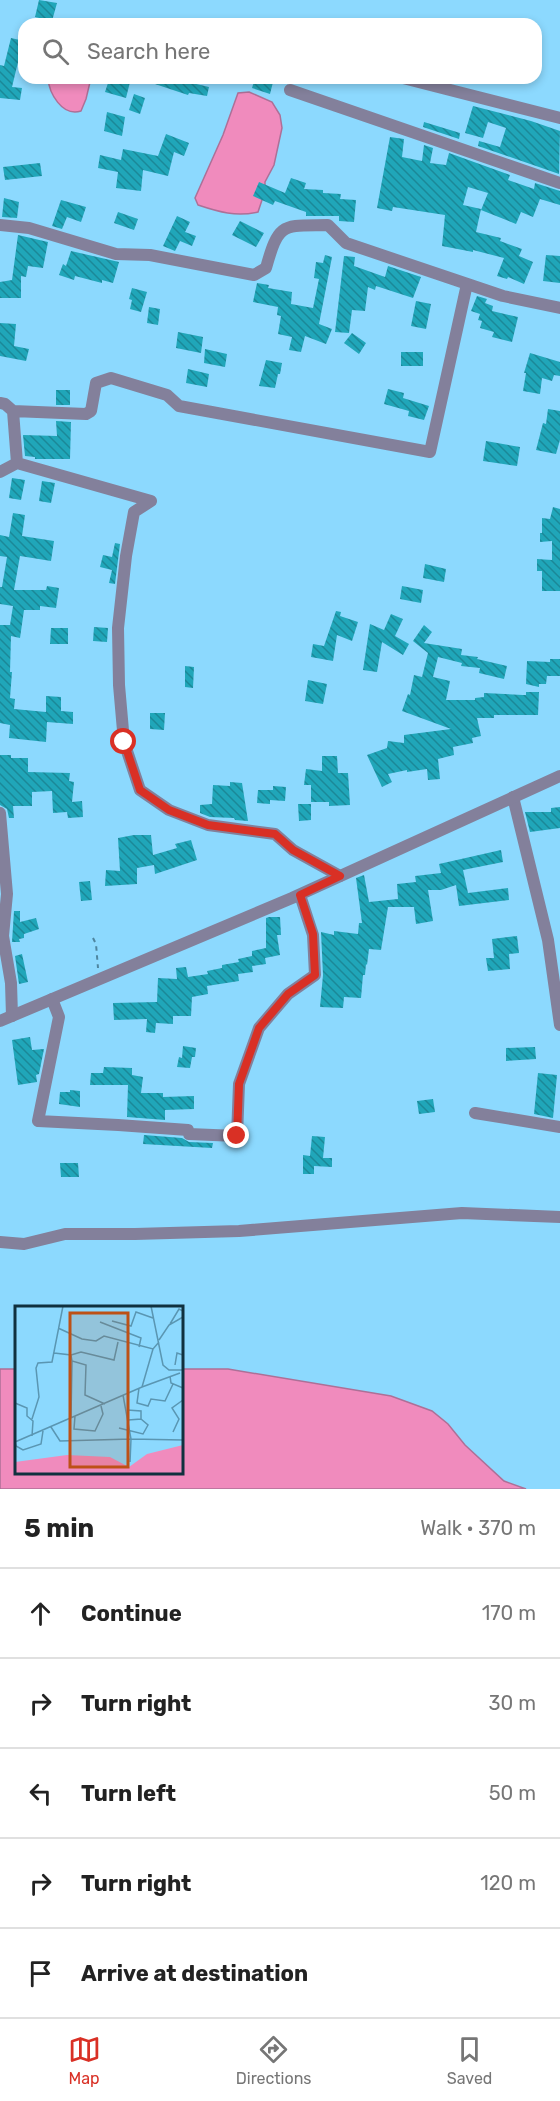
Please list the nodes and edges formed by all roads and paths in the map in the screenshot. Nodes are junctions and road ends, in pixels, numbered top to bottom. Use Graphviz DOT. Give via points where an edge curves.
graph roads {
  1 [pos="427,84"];
  2 [pos="290,90"];
  3 [pos="560,118"];
  4 [pos="560,183"];
  5 [pos="0,225"];
  6 [pos="467,284"];
  7 [pos="560,308"];
  8 [pos="0,403"];
  9 [pos="13,411"];
  10 [pos="17,463"];
  11 [pos="0,472"];
  12 [pos="560,777"];
  13 [pos="513,797"];
  14 [pos="0,813"];
  15 [pos="340,876"];
  16 [pos="300,895"];
  17 [pos="93,938"];
  18 [pos="548,940"];
  19 [pos="560,955"];
  20 [pos="98,980"];
  21 [pos="52,999"];
  22 [pos="12,1016"];
  23 [pos="0,1021"];
  24 [pos="560,1025"];
  25 [pos="475,1113"];
  26 [pos="560,1127"];
  27 [pos="560,1218"];
  28 [pos="0,1242"];
  1 -- 3 [label="street"];
  2 -- 4 [label="street"];
  5 -- 6 [label="street" via="29,228 116,254 150,255 254,275 266,268 279,233 291,226 328,225 346,243"];
  6 -- 7 [label="street"];
  6 -- 9 [label="street" via="430,452 179,406 167,395 111,378 96,383 91,411 87,414"];
  8 -- 9 [label="street"];
  9 -- 10 [label="street"];
  10 -- 11 [label="street"];
  10 -- 15 [label="street" via="151,501 134,512 118,628 124,742 140,790 169,810 208,825 275,834 293,850"];
  12 -- 13 [label="street"];
  13 -- 15 [label="street"];
  13 -- 18 [label="street"];
  14 -- 22 [label="street" via="7,894 3,936"];
  15 -- 16 [label="street"];
  16 -- 20 [label="street"];
  16 -- 21 [label="street" via="313,934 315,975 288,994 259,1028 239,1084 237,1136 38,1122 59,1017"];
  17 -- 20 [label="path"];
  18 -- 19 [label="street"];
  18 -- 24 [label="street"];
  20 -- 21 [label="street"];
  21 -- 22 [label="street"];
  22 -- 23 [label="street"];
  25 -- 26 [label="street"];
  27 -- 28 [label="street" via="462,1213 239,1231 65,1234 24,1244"];
}
